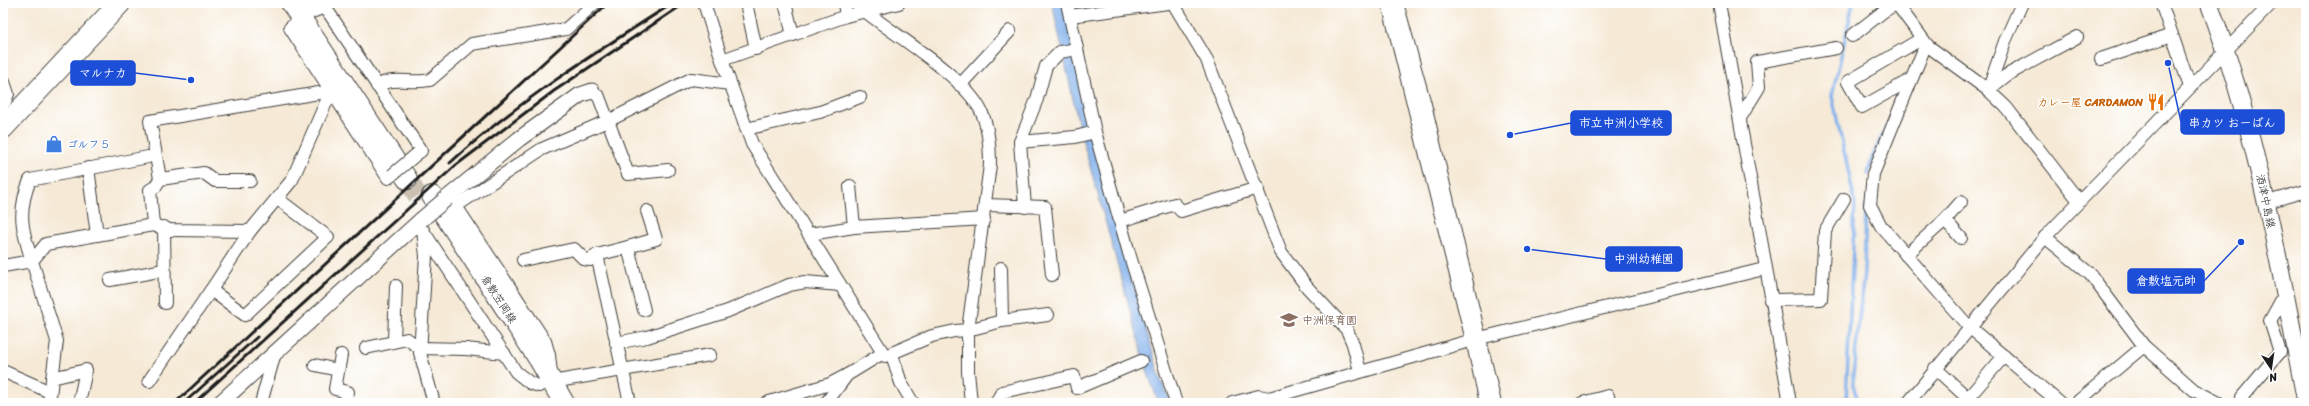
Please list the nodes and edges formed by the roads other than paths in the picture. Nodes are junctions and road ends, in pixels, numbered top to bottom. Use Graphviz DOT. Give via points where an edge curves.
graph roads {
  1 [pos="120,3"];
  2 [pos="595,3"];
  3 [pos="746,3"];
  4 [pos="785,3"];
  5 [pos="844,3"];
  6 [pos="897,3"];
  7 [pos="1067,3"];
  8 [pos="1168,3"];
  9 [pos="1173,3"];
  10 [pos="1388,3"];
  11 [pos="1397,3"];
  12 [pos="1719,3"];
  13 [pos="2022,3"];
  14 [pos="2161,3"];
  15 [pos="2209,3"];
  16 [pos="2272,3"];
  17 [pos="707,4"];
  18 [pos="1895,5"];
  19 [pos="303,9"];
  20 [pos="865,11"];
  21 [pos="846,16"];
  22 [pos="1070,16"];
  23 [pos="1010,31"];
  24 [pos="792,35"];
  25 [pos="2172,35"];
  26 [pos="1852,36"];
  27 [pos="2077,37"];
  28 [pos="1924,41"];
  29 [pos="1836,48"];
  30 [pos="756,49"];
  31 [pos="1075,49"];
  32 [pos="2226,50"];
  33 [pos="724,59"];
  34 [pos="2101,59"];
  35 [pos="3,79"];
  36 [pos="1910,80"];
  37 [pos="730,84"];
  38 [pos="960,85"];
  39 [pos="377,86"];
  40 [pos="2190,87"];
  41 [pos="1988,90"];
  42 [pos="331,91"];
  43 [pos="592,91"];
  44 [pos="860,98"];
  45 [pos="10,104"];
  46 [pos="1740,118"];
  47 [pos="608,121"];
  48 [pos="3,128"];
  49 [pos="749,128"];
  50 [pos="1090,134"];
  51 [pos="1020,142"];
  52 [pos="148,157"];
  53 [pos="88,168"];
  54 [pos="408,169"];
  55 [pos="668,170"];
  56 [pos="160,179"];
  57 [pos="250,181"];
  58 [pos="850,186"];
  59 [pos="1258,188"];
  60 [pos="2306,191"];
  61 [pos="278,199"];
  62 [pos="1844,199"];
  63 [pos="2079,201"];
  64 [pos="1961,202"];
  65 [pos="2267,202"];
  66 [pos="986,205"];
  67 [pos="1025,207"];
  68 [pos="434,209"];
  69 [pos="646,211"];
  70 [pos="984,219"];
  71 [pos="1120,220"];
  72 [pos="1945,220"];
  73 [pos="158,226"];
  74 [pos="854,228"];
  75 [pos="250,231"];
  76 [pos="812,233"];
  77 [pos="97,235"];
  78 [pos="2045,237"];
  79 [pos="1961,238"];
  80 [pos="628,247"];
  81 [pos="597,255"];
  82 [pos="1906,255"];
  83 [pos="523,260"];
  84 [pos="32,261"];
  85 [pos="3,266"];
  86 [pos="1001,268"];
  87 [pos="1764,269"];
  88 [pos="164,270"];
  89 [pos="1052,275"];
  90 [pos="110,280"];
  91 [pos="840,285"];
  92 [pos="396,286"];
  93 [pos="211,290"];
  94 [pos="2285,294"];
  95 [pos="1770,300"];
  96 [pos="166,302"];
  97 [pos="644,310"];
  98 [pos="1048,315"];
  99 [pos="1002,321"];
  100 [pos="1969,327"];
  101 [pos="968,330"];
  102 [pos="1476,339"];
  103 [pos="394,341"];
  104 [pos="616,343"];
  105 [pos="2144,346"];
  106 [pos="366,348"];
  107 [pos="420,348"];
  108 [pos="275,352"];
  109 [pos="504,353"];
  110 [pos="340,355"];
  111 [pos="710,355"];
  112 [pos="888,355"];
  113 [pos="2004,356"];
  114 [pos="1141,361"];
  115 [pos="314,365"];
  116 [pos="1935,368"];
  117 [pos="338,370"];
  118 [pos="622,370"];
  119 [pos="1360,371"];
  120 [pos="5,372"];
  121 [pos="847,376"];
  122 [pos="52,378"];
  123 [pos="149,381"];
  124 [pos="547,382"];
  125 [pos="49,398"];
  126 [pos="786,400"];
  127 [pos="1970,400"];
  128 [pos="994,402"];
  129 [pos="2306,402"];
  130 [pos="79,403"];
  131 [pos="220,403"];
  132 [pos="261,403"];
  133 [pos="345,403"];
  134 [pos="434,403"];
  135 [pos="549,403"];
  136 [pos="564,403"];
  137 [pos="630,403"];
  138 [pos="766,403"];
  139 [pos="826,403"];
  140 [pos="913,403"];
  141 [pos="971,403"];
  142 [pos="1176,403"];
  143 [pos="1232,403"];
  144 [pos="1486,403"];
  145 [pos="1495,403"];
  146 [pos="1582,403"];
  147 [pos="1609,403"];
  148 [pos="1790,403"];
  149 [pos="1908,403"];
  150 [pos="2060,403"];
  151 [pos="2076,403"];
  152 [pos="2219,403"];
  153 [pos="2242,403"];
  1 -- 45 [label="highway"];
  2 -- 39 [label="street" via="566,29 472,44 430,80 386,81"];
  3 -- 30 [label="street"];
  4 -- 24 [label="street"];
  5 -- 21 [label="street"];
  6 -- 20 [label="street"];
  7 -- 22 [label="street"];
  8 -- 22 [label="street"];
  9 -- 59 [label="street" via="1207,60"];
  10 -- 102 [label="street"];
  11 -- 102 [label="street" via="1425,104"];
  12 -- 46 [label="street"];
  13 -- 41 [label="street" via="2005,41"];
  14 -- 25 [label="street"];
  15 -- 32 [label="main road, 酒津中島線"];
  16 -- 32 [label="street"];
  17 -- 33 [label="street"];
  18 -- 26 [label="street"];
  18 -- 28 [label="street"];
  19 -- 39 [label="street" via="325,7"];
  19 -- 42 [label="street" via="290,28"];
  19 -- 54 [label="main road"];
  20 -- 21 [label="street"];
  20 -- 38 [label="street" via="929,58"];
  21 -- 24 [label="street"];
  22 -- 31 [label="street"];
  23 -- 38 [label="street"];
  24 -- 30 [label="street"];
  25 -- 34 [label="street"];
  25 -- 40 [label="street"];
  27 -- 41 [label="street" via="2007,75"];
  28 -- 36 [label="street"];
  28 -- 36 [label="street" via="1848,82 1862,107"];
  28 -- 41 [label="street"];
  29 -- 46 [label="street" via="1757,62 1759,87"];
  30 -- 33 [label="street"];
  31 -- 50 [label="street"];
  31 -- 51 [label="street" via="1060,52 1046,66 1037,99"];
  32 -- 40 [label="street"];
  32 -- 65 [label="main road, 酒津中島線" via="2243,105"];
  33 -- 37 [label="street"];
  35 -- 45 [label="street"];
  36 -- 82 [label="street" via="1872,174 1870,206 1881,226"];
  37 -- 47 [label="street" via="691,78"];
  37 -- 49 [label="street"];
  38 -- 66 [label="street" via="980,111 990,145"];
  39 -- 54 [label="street" via="421,151"];
  40 -- 63 [label="street"];
  41 -- 63 [label="street" via="2006,107"];
  42 -- 54 [label="street" via="388,178"];
  42 -- 56 [label="street" via="150,121"];
  42 -- 61 [label="street" via="292,180"];
  43 -- 47 [label="street" via="599,97"];
  43 -- 68 [label="street" via="580,95 519,139"];
  44 -- 49 [label="street" via="820,112"];
  45 -- 48 [label="highway"];
  46 -- 87 [label="street"];
  47 -- 55 [label="street" via="628,174"];
  47 -- 68 [label="street" via="542,149"];
  49 -- 76 [label="street" via="761,159"];
  50 -- 51 [label="street"];
  50 -- 71 [label="street"];
  51 -- 67 [label="street"];
  52 -- 53 [label="street"];
  53 -- 77 [label="street"];
  53 -- 84 [label="street" via="30,180 22,213 22,231"];
  56 -- 57 [label="street" via="204,173 216,181"];
  56 -- 73 [label="street" via="150,190"];
  58 -- 74 [label="street"];
  59 -- 71 [label="street" via="1181,211 1175,204"];
  59 -- 119 [label="street" via="1282,252 1307,288 1347,330"];
  60 -- 65 [label="street"];
  61 -- 75 [label="street"];
  61 -- 93 [label="street" via="328,237 245,315"];
  62 -- 95 [label="street" via="1825,231 1821,300"];
  63 -- 78 [label="street"];
  64 -- 72 [label="street"];
  65 -- 94 [label="main road, 酒津中島線"];
  66 -- 67 [label="street"];
  66 -- 70 [label="street"];
  67 -- 89 [label="street" via="1045,208"];
  68 -- 107 [label="street" via="426,256"];
  68 -- 108 [label="street"];
  68 -- 109 [label="street"];
  68 -- 124 [label="main road, 倉敷笠岡線" via="523,357"];
  68 -- 124 [label="street" via="545,341 549,355"];
  69 -- 80 [label="street" via="656,239"];
  70 -- 74 [label="street"];
  70 -- 101 [label="street"];
  71 -- 142 [label="street"];
  72 -- 79 [label="street"];
  72 -- 82 [label="street"];
  73 -- 75 [label="street" via="170,230"];
  73 -- 77 [label="street"];
  73 -- 88 [label="street"];
  74 -- 76 [label="street"];
  75 -- 93 [label="street"];
  76 -- 91 [label="street"];
  77 -- 84 [label="street" via="46,244"];
  78 -- 100 [label="street"];
  78 -- 105 [label="street" via="2090,274"];
  80 -- 81 [label="street"];
  80 -- 97 [label="street"];
  81 -- 83 [label="street" via="590,260 584,259 574,249"];
  81 -- 104 [label="street"];
  82 -- 100 [label="street"];
  84 -- 85 [label="street"];
  84 -- 122 [label="street" via="57,341"];
  86 -- 99 [label="street"];
  87 -- 95 [label="street"];
  87 -- 102 [label="street"];
  88 -- 90 [label="street"];
  88 -- 96 [label="street"];
  91 -- 104 [label="street" via="805,282 789,285 728,311 647,337"];
  91 -- 112 [label="street"];
  92 -- 103 [label="street"];
  93 -- 123 [label="street"];
  94 -- 129 [label="main road, 酒津中島線"];
  94 -- 153 [label="street" via="2270,321 2280,352 2242,397"];
  95 -- 148 [label="street"];
  98 -- 99 [label="street"];
  99 -- 101 [label="street"];
  100 -- 113 [label="street"];
  100 -- 116 [label="street"];
  101 -- 112 [label="street" via="932,336"];
  101 -- 141 [label="street"];
  102 -- 119 [label="street"];
  102 -- 144 [label="street"];
  102 -- 145 [label="street"];
  103 -- 106 [label="street"];
  103 -- 107 [label="street" via="407,339"];
  104 -- 118 [label="street"];
  105 -- 151 [label="street"];
  105 -- 152 [label="street" via="2194,390"];
  107 -- 109 [label="street"];
  107 -- 134 [label="street"];
  108 -- 131 [label="street"];
  108 -- 132 [label="street"];
  109 -- 124 [label="street" via="516,372 530,383"];
  110 -- 117 [label="street"];
  111 -- 118 [label="street"];
  112 -- 121 [label="street"];
  112 -- 140 [label="street"];
  113 -- 127 [label="street"];
  113 -- 150 [label="street"];
  114 -- 128 [label="street" via="1077,388 1074,376 1002,392"];
  115 -- 117 [label="street"];
  116 -- 127 [label="street"];
  116 -- 149 [label="street"];
  117 -- 133 [label="street" via="335,389 348,392"];
  118 -- 124 [label="street"];
  118 -- 137 [label="street"];
  119 -- 143 [label="street" via="1269,398 1259,396"];
  120 -- 125 [label="street"];
  121 -- 126 [label="street"];
  121 -- 139 [label="street"];
  122 -- 125 [label="street"];
  122 -- 130 [label="street" via="86,370"];
  124 -- 135 [label="main road, 倉敷笠岡線"];
  124 -- 136 [label="main road, 倉敷笠岡線"];
  126 -- 138 [label="street"];
  146 -- 147 [label="street" via="1608,396"];
}
